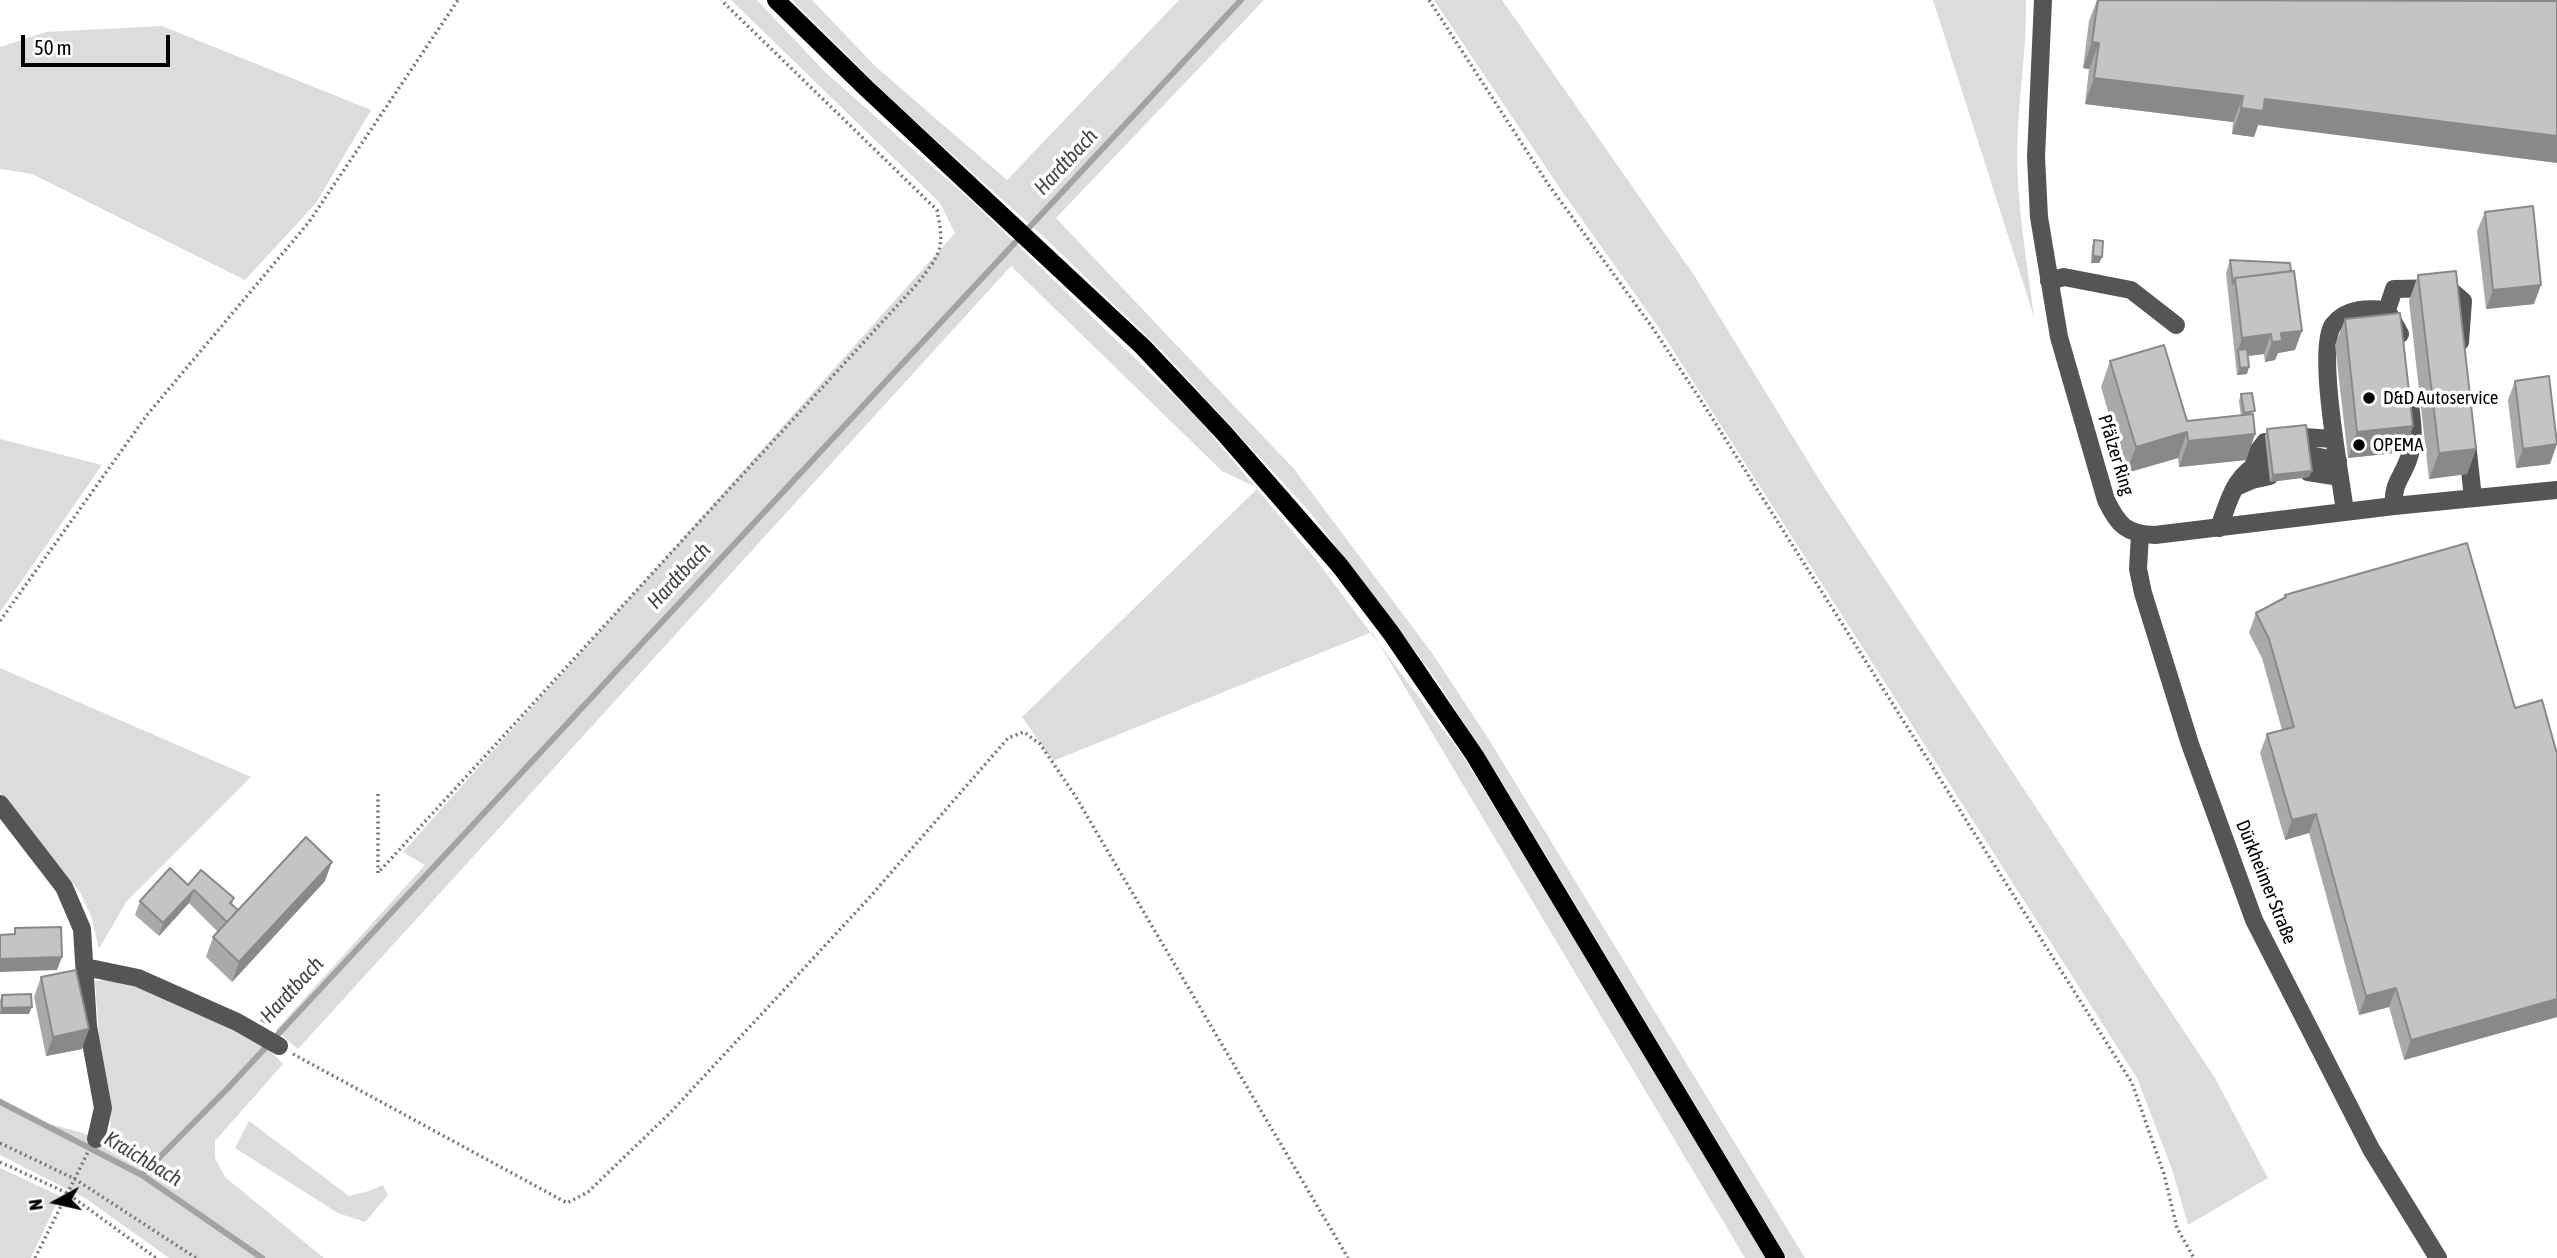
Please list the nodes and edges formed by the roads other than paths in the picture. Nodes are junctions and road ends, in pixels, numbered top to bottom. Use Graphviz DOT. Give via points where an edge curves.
graph roads {
  1 [pos="776,0"];
  2 [pos="2043,0"];
  3 [pos="2049,281"];
  4 [pos="2387,310"];
  5 [pos="2176,324"];
  6 [pos="2405,355"];
  7 [pos="2458,364"];
  8 [pos="2408,382"];
  9 [pos="2466,430"];
  10 [pos="2333,439"];
  11 [pos="2264,461"];
  12 [pos="2339,469"];
  13 [pos="2557,490"];
  14 [pos="2473,499"];
  15 [pos="2394,506"];
  16 [pos="2345,512"];
  17 [pos="2219,528"];
  18 [pos="2140,534"];
  19 [pos="0,804"];
  20 [pos="85,967"];
  21 [pos="272,1042"];
  22 [pos="96,1139"];
  23 [pos="1776,1258"];
  24 [pos="2438,1258"];
  1 -- 23 [label="main road" via="1143,347 1340,566 1475,756"];
  2 -- 3 [label="street, Pfälzer Ring" via="2035,157"];
  3 -- 5 [label="street" via="2064,277 2131,290"];
  3 -- 18 [label="street, Pfälzer Ring" via="2059,337 2106,500 2125,529"];
  4 -- 6 [label="street"];
  4 -- 7 [label="street" via="2394,289 2448,288 2463,301"];
  4 -- 10 [label="street" via="2347,312 2332,326 2326,345"];
  8 -- 15 [label="street" via="2414,434 2393,491"];
  9 -- 14 [label="street"];
  10 -- 12 [label="street"];
  10 -- 12 [label="street" via="2306,454"];
  11 -- 17 [label="street" via="2246,471 2232,489"];
  12 -- 16 [label="street"];
  13 -- 14 [label="street"];
  14 -- 15 [label="street"];
  15 -- 16 [label="street"];
  16 -- 17 [label="street"];
  17 -- 18 [label="street"];
  18 -- 24 [label="street, Dürkheimer Straße" via="2138,569 2143,593 2190,744 2254,920 2371,1149"];
  19 -- 20 [label="street" via="64,887 82,929"];
  20 -- 21 [label="street" via="138,978"];
  20 -- 22 [label="street" via="88,1026 102,1101"];
}
